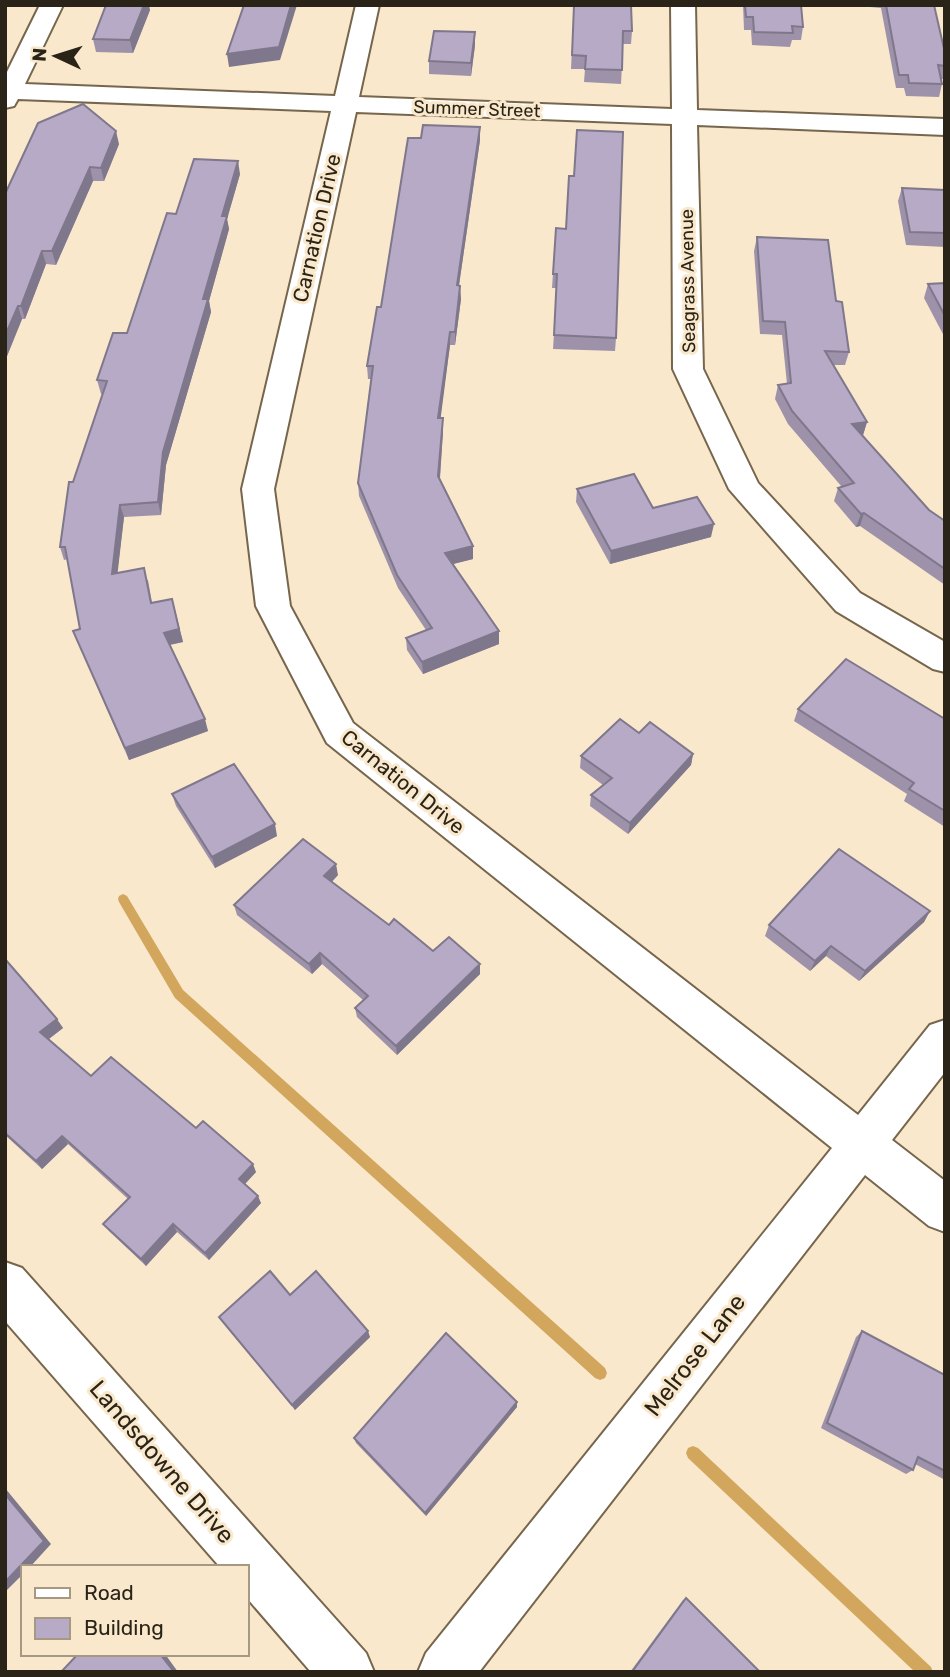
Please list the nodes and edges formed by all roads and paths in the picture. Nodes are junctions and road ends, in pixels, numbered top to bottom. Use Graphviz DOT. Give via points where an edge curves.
graph roads {
  1 [pos="52,5"];
  2 [pos="369,5"];
  3 [pos="683,5"];
  4 [pos="8,96"];
  5 [pos="345,104"];
  6 [pos="686,116"];
  7 [pos="945,127"];
  8 [pos="945,659"];
  9 [pos="945,1039"];
  10 [pos="861,1146"];
  11 [pos="945,1210"];
  12 [pos="5,1284"];
  13 [pos="347,1672"];
  14 [pos="445,1672"];
  1 -- 4 [label="street"];
  2 -- 5 [label="street, Carnation Drive"];
  3 -- 6 [label="street, Seagrass Avenue"];
  4 -- 5 [label="street, Summer Street"];
  5 -- 6 [label="street, Summer Street"];
  5 -- 10 [label="street, Carnation Drive" via="258,489 273,607 340,733"];
  6 -- 7 [label="street, Summer Street"];
  6 -- 8 [label="street, Seagrass Avenue" via="688,369 745,489 848,602"];
  9 -- 10 [label="street, Melrose Lane"];
  10 -- 11 [label="street, Carnation Drive"];
  10 -- 14 [label="street, Melrose Lane"];
  12 -- 13 [label="street, Landsdowne Drive"];
}
